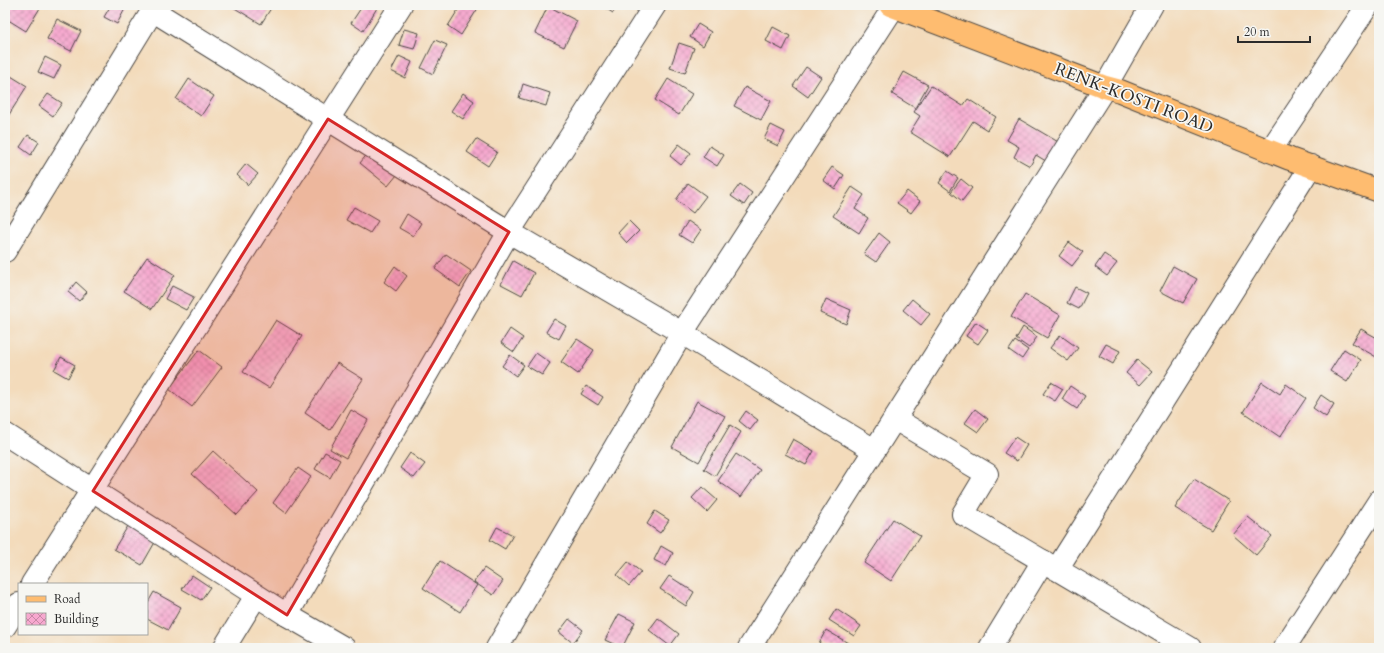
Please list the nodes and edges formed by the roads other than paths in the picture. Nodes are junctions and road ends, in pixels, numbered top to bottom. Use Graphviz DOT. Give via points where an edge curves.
graph roads {
  1 [pos="401,5"];
  2 [pos="655,5"];
  3 [pos="1152,5"];
  4 [pos="1368,5"];
  5 [pos="893,6"];
  6 [pos="154,7"];
  7 [pos="1105,88"];
  8 [pos="328,120"];
  9 [pos="1270,151"];
  10 [pos="1310,166"];
  11 [pos="1379,191"];
  12 [pos="509,232"];
  13 [pos="5,251"];
  14 [pos="682,333"];
  15 [pos="895,419"];
  16 [pos="5,434"];
  17 [pos="874,450"];
  18 [pos="93,490"];
  19 [pos="1379,501"];
  20 [pos="1050,565"];
  21 [pos="33,583"];
  22 [pos="256,596"];
  23 [pos="18,606"];
  24 [pos="287,615"];
  25 [pos="5,626"];
  26 [pos="224,648"];
  27 [pos="344,648"];
  28 [pos="497,648"];
  29 [pos="749,648"];
  30 [pos="990,648"];
  31 [pos="1190,648"];
  32 [pos="1284,648"];
  1 -- 8 [label="street"];
  2 -- 12 [label="street"];
  3 -- 7 [label="street"];
  4 -- 9 [label="street"];
  5 -- 7 [label="main road, RENK-KOSTI ROAD"];
  5 -- 14 [label="street"];
  6 -- 8 [label="street"];
  6 -- 13 [label="street"];
  7 -- 9 [label="main road, RENK-KOSTI ROAD" via="1120,91"];
  7 -- 15 [label="street"];
  8 -- 12 [label="street"];
  8 -- 18 [label="street"];
  9 -- 10 [label="main road, RENK-KOSTI ROAD"];
  10 -- 11 [label="main road, RENK-KOSTI ROAD"];
  10 -- 20 [label="street"];
  12 -- 14 [label="street"];
  12 -- 24 [label="street"];
  14 -- 17 [label="street"];
  14 -- 28 [label="street"];
  15 -- 17 [label="street"];
  15 -- 20 [label="street" via="987,474 963,514"];
  16 -- 18 [label="street"];
  17 -- 29 [label="street"];
  18 -- 21 [label="street"];
  18 -- 22 [label="street"];
  19 -- 32 [label="street"];
  20 -- 30 [label="street"];
  20 -- 31 [label="street"];
  22 -- 24 [label="street"];
  22 -- 26 [label="street"];
  23 -- 25 [label="street"];
  24 -- 27 [label="street"];
}
